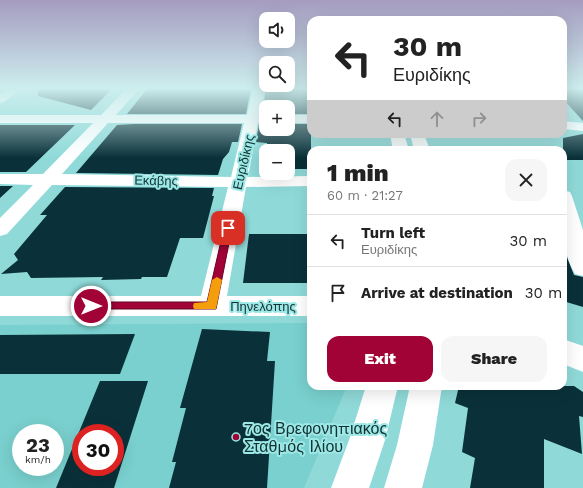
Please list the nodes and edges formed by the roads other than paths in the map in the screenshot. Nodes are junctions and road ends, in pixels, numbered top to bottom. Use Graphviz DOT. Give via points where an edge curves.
graph roads {
  1 [pos="113,112"];
  2 [pos="0,119"];
  3 [pos="106,119"];
  4 [pos="259,119"];
  5 [pos="295,119"];
  6 [pos="307,119"];
  7 [pos="50,178"];
  8 [pos="0,179"];
  9 [pos="307,181"];
  10 [pos="238,182"];
  11 [pos="567,210"];
  12 [pos="0,230"];
  13 [pos="583,268"];
  14 [pos="0,306"];
  15 [pos="212,306"];
  16 [pos="307,306"];
  17 [pos="567,353"];
  18 [pos="583,359"];
  19 [pos="381,390"];
  20 [pos="425,390"];
  21 [pos="350,488"];
  22 [pos="403,488"];
  1 -- 3 [label="street"];
  2 -- 3 [label="street"];
  3 -- 4 [label="street"];
  3 -- 7 [label="street"];
  4 -- 10 [label="street, Ευριδίκης"];
  5 -- 6 [label="street"];
  7 -- 8 [label="street, Εκάβης"];
  7 -- 10 [label="street, Εκάβης"];
  7 -- 12 [label="street"];
  9 -- 10 [label="street, Εκάβης"];
  10 -- 15 [label="street, Ευριδίκης"];
  11 -- 13 [label="street"];
  14 -- 15 [label="street, Πηνελόπης"];
  15 -- 16 [label="street, Πηνελόπης"];
  17 -- 18 [label="street"];
  19 -- 21 [label="street"];
  20 -- 22 [label="street" via="415,445"];
}
